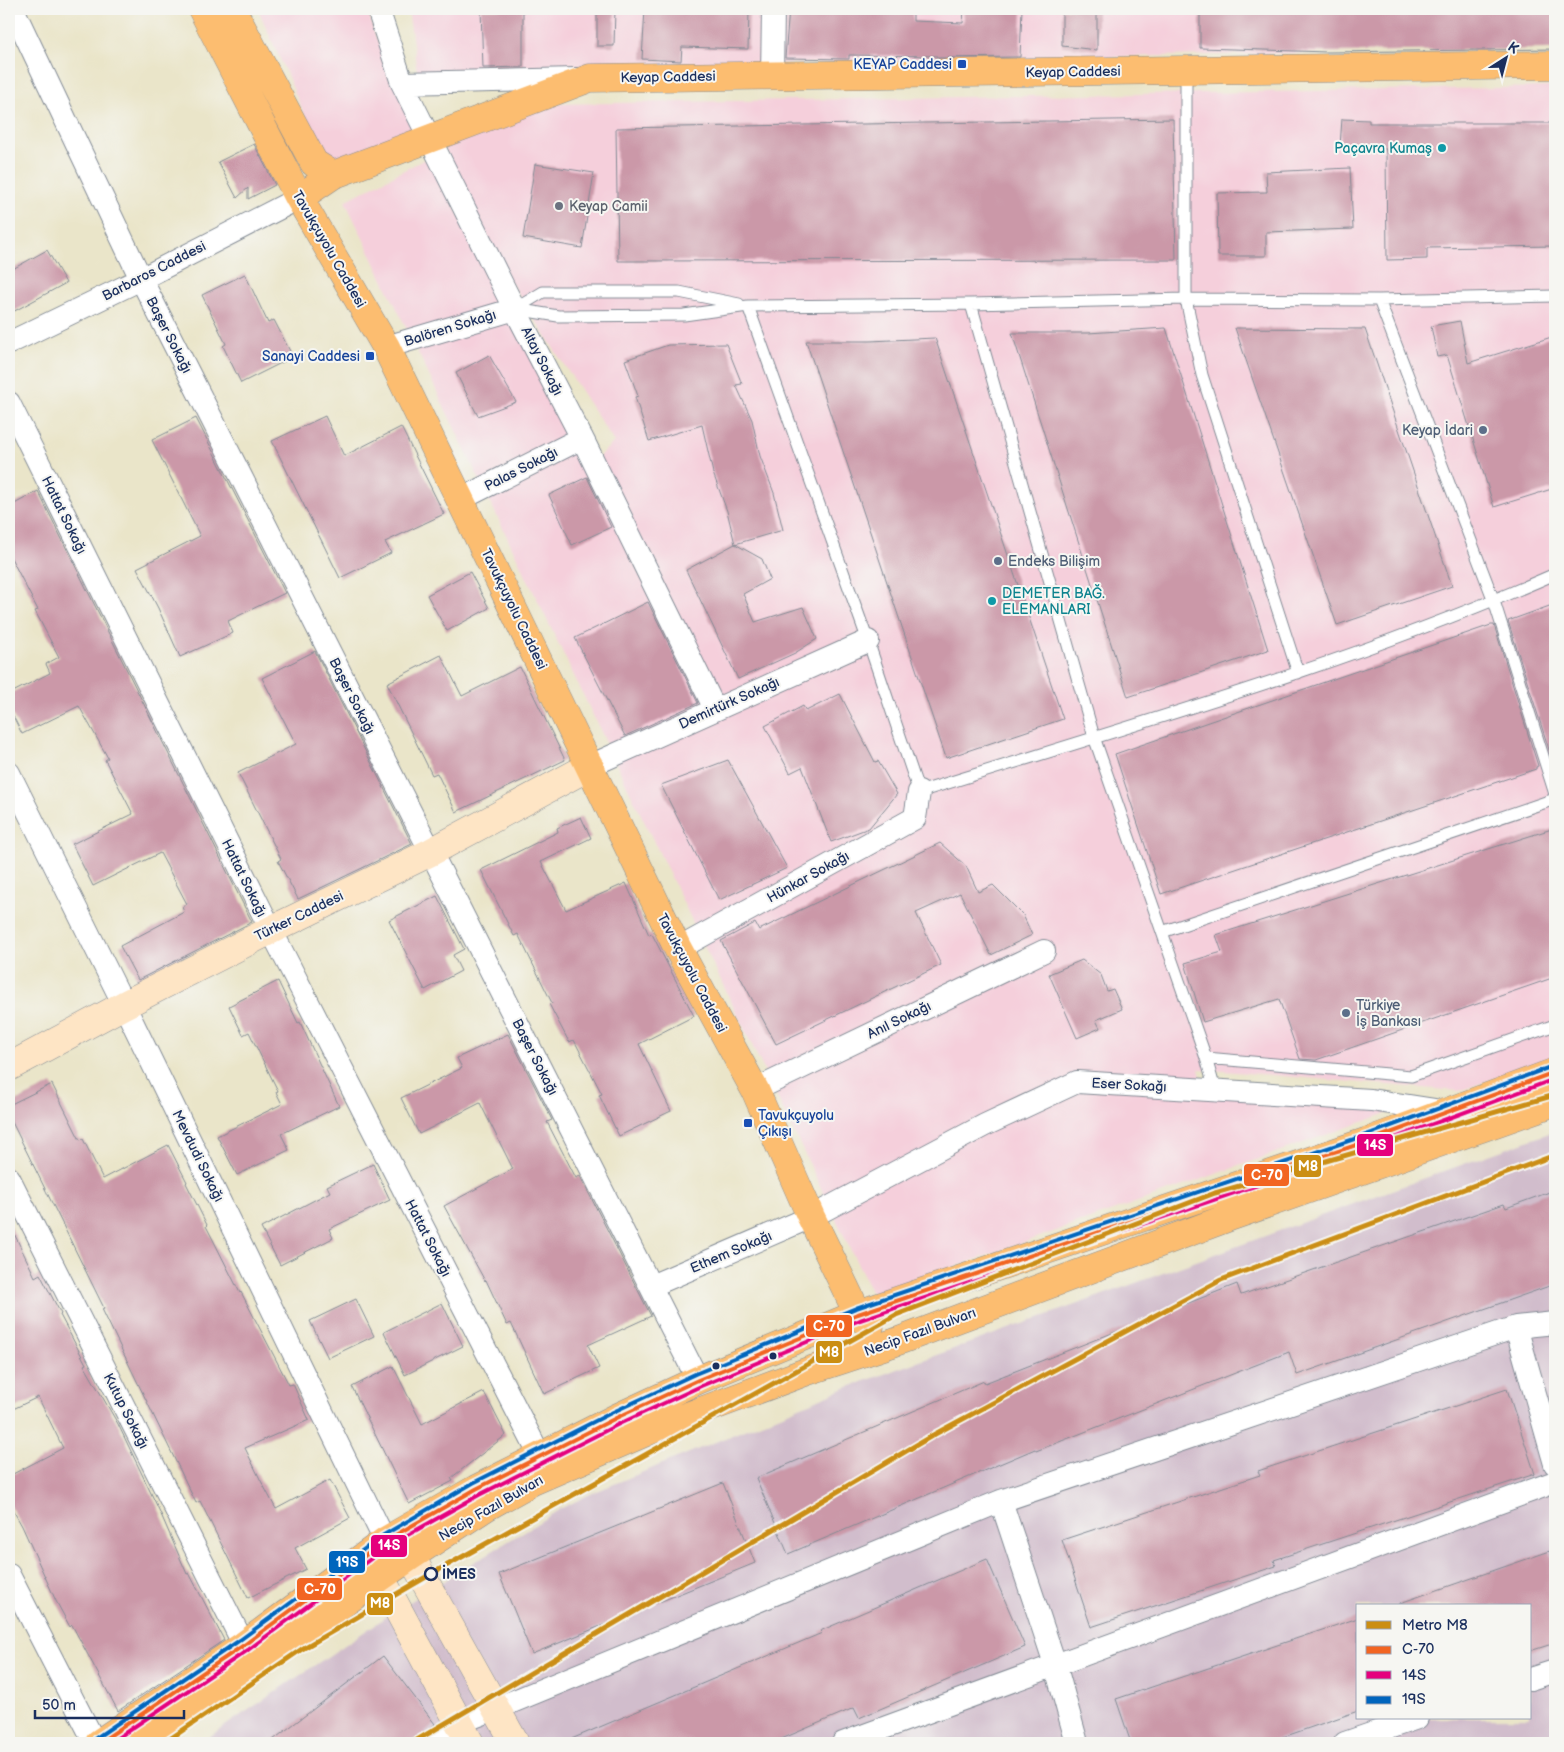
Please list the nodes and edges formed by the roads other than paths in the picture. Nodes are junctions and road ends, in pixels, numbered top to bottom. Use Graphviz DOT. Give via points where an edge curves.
graph roads {
  1 [pos="13,9"];
  2 [pos="202,9"];
  3 [pos="232,9"];
  4 [pos="378,9"];
  5 [pos="772,9"];
  6 [pos="1555,65"];
  7 [pos="1186,71"];
  8 [pos="772,76"];
  9 [pos="590,78"];
  10 [pos="402,83"];
  11 [pos="430,138"];
  12 [pos="333,175"];
  13 [pos="299,198"];
  14 [pos="141,279"];
  15 [pos="1555,296"];
  16 [pos="1186,299"];
  17 [pos="1379,300"];
  18 [pos="971,304"];
  19 [pos="748,306"];
  20 [pos="515,308"];
  21 [pos="9,343"];
  22 [pos="386,347"];
  23 [pos="9,403"];
  24 [pos="582,438"];
  25 [pos="461,499"];
  26 [pos="1555,574"];
  27 [pos="1494,601"];
  28 [pos="868,641"];
  29 [pos="1298,673"];
  30 [pos="715,709"];
  31 [pos="1094,737"];
  32 [pos="590,766"];
  33 [pos="9,773"];
  34 [pos="919,792"];
  35 [pos="1555,794"];
  36 [pos="1555,799"];
  37 [pos="431,852"];
  38 [pos="270,930"];
  39 [pos="1162,932"];
  40 [pos="678,949"];
  41 [pos="1044,951"];
  42 [pos="124,1004"];
  43 [pos="1555,1024"];
  44 [pos="1206,1058"];
  45 [pos="9,1067"];
  46 [pos="1555,1072"];
  47 [pos="755,1090"];
  48 [pos="1215,1090"];
  49 [pos="1555,1102"];
  50 [pos="1448,1112"];
  51 [pos="9,1178"];
  52 [pos="811,1217"];
  53 [pos="650,1286"];
  54 [pos="858,1314"];
  55 [pos="1555,1323"];
  56 [pos="1516,1327"];
  57 [pos="893,1343"];
  58 [pos="698,1380"];
  59 [pos="540,1456"];
  60 [pos="1555,1464"];
  61 [pos="1555,1482"];
  62 [pos="1001,1501"];
  63 [pos="383,1542"];
  64 [pos="411,1556"];
  65 [pos="9,1575"];
  66 [pos="380,1577"];
  67 [pos="244,1645"];
  68 [pos="1056,1664"];
  69 [pos="1555,1671"];
  70 [pos="1532,1679"];
  71 [pos="495,1709"];
  72 [pos="1411,1720"];
  73 [pos="464,1733"];
  74 [pos="97,1743"];
  75 [pos="143,1743"];
  76 [pos="433,1743"];
  77 [pos="515,1743"];
  78 [pos="844,1743"];
  79 [pos="1077,1743"];
  80 [pos="1344,1743"];
  1 -- 14 [label="street, Başer Sokağı"];
  2 -- 13 [label="main road, Tavukçuyolu Caddesi"];
  3 -- 12 [label="main road" via="314,163"];
  4 -- 10 [label="street, Altay Sokağı"];
  5 -- 8 [label="street"];
  6 -- 7 [label="main road, Keyap Caddesi"];
  7 -- 8 [label="main road, Keyap Caddesi"];
  7 -- 16 [label="lane"];
  8 -- 9 [label="main road, Keyap Caddesi"];
  9 -- 10 [label="street, Keyap Caddesi"];
  9 -- 11 [label="main road, Keyap Caddesi"];
  10 -- 11 [label="street, Altay Sokağı"];
  11 -- 12 [label="main road, Keyap Caddesi"];
  11 -- 20 [label="street, Altay Sokağı"];
  12 -- 13 [label="main road, Keyap Caddesi"];
  13 -- 14 [label="street, Barbaros Caddesi"];
  13 -- 22 [label="main road, Tavukçuyolu Caddesi"];
  14 -- 21 [label="street, Barbaros Caddesi"];
  14 -- 37 [label="street, Başer Sokağı"];
  15 -- 17 [label="lane"];
  16 -- 17 [label="lane"];
  16 -- 18 [label="lane"];
  16 -- 29 [label="lane" via="1202,375"];
  17 -- 27 [label="lane"];
  18 -- 19 [label="lane"];
  18 -- 31 [label="lane"];
  19 -- 20 [label="lane" via="684,315 558,316"];
  19 -- 20 [label="lane" via="678,292 543,292"];
  19 -- 28 [label="lane"];
  20 -- 22 [label="street, Balören Sokağı"];
  20 -- 24 [label="street, Altay Sokağı"];
  22 -- 25 [label="main road, Tavukçuyolu Caddesi"];
  23 -- 38 [label="street, Hattat Sokağı"];
  24 -- 25 [label="street, Palas Sokağı"];
  24 -- 30 [label="street, Altay Sokağı"];
  25 -- 32 [label="main road, Tavukçuyolu Caddesi"];
  26 -- 27 [label="lane"];
  27 -- 29 [label="lane"];
  27 -- 35 [label="lane"];
  28 -- 30 [label="street, Demirtürk Sokağı"];
  28 -- 34 [label="lane"];
  29 -- 31 [label="lane"];
  30 -- 32 [label="street, Demirtürk Sokağı"];
  31 -- 34 [label="lane"];
  31 -- 39 [label="lane"];
  32 -- 37 [label="street, Türker Caddesi"];
  32 -- 40 [label="main road, Tavukçuyolu Caddesi"];
  33 -- 42 [label="street, Mevdudi Sokağı"];
  34 -- 40 [label="street, Hünkar Sokağı" via="915,818"];
  36 -- 39 [label="lane"];
  37 -- 38 [label="street, Türker Caddesi"];
  37 -- 53 [label="street, Başer Sokağı"];
  38 -- 42 [label="street, Türker Caddesi"];
  38 -- 59 [label="street, Hattat Sokağı"];
  39 -- 44 [label="lane"];
  40 -- 47 [label="main road, Tavukçuyolu Caddesi"];
  41 -- 47 [label="street, Anıl Sokağı"];
  42 -- 45 [label="street, Türker Caddesi"];
  42 -- 63 [label="street, Mevdudi Sokağı"];
  43 -- 44 [label="lane" via="1410,1076"];
  44 -- 48 [label="lane"];
  46 -- 50 [label="main road, Necip Fazıl Bulvarı"];
  47 -- 52 [label="main road, Tavukçuyolu Caddesi"];
  48 -- 50 [label="street, Eser Sokağı" via="1370,1100"];
  48 -- 52 [label="street, Eser Sokağı" via="1077,1082 985,1125"];
  49 -- 57 [label="main road, Necip Fazıl Bulvarı" via="1240,1214"];
  50 -- 54 [label="main road, Necip Fazıl Bulvarı"];
  51 -- 67 [label="street, Kutup Sokağı"];
  52 -- 53 [label="street, Ethem Sokağı"];
  52 -- 54 [label="main road, Tavukçuyolu Caddesi"];
  53 -- 58 [label="street, Başer Sokağı"];
  54 -- 57 [label="main road"];
  54 -- 58 [label="main road, Necip Fazıl Bulvarı"];
  55 -- 56 [label="street"];
  56 -- 60 [label="street"];
  56 -- 62 [label="street"];
  57 -- 64 [label="main road, Necip Fazıl Bulvarı" via="658,1427 532,1482 486,1507"];
  58 -- 59 [label="main road, Necip Fazıl Bulvarı"];
  59 -- 63 [label="main road, Necip Fazıl Bulvarı"];
  61 -- 68 [label="street"];
  62 -- 68 [label="street"];
  62 -- 71 [label="street"];
  63 -- 64 [label="street"];
  63 -- 66 [label="street"];
  63 -- 67 [label="main road, Necip Fazıl Bulvarı"];
  64 -- 66 [label="main road, Necip Fazıl Bulvarı"];
  64 -- 71 [label="street"];
  65 -- 74 [label="street"];
  66 -- 73 [label="street"];
  66 -- 75 [label="main road, Necip Fazıl Bulvarı"];
  67 -- 74 [label="main road, Necip Fazıl Bulvarı"];
  68 -- 78 [label="street"];
  68 -- 79 [label="street"];
  69 -- 70 [label="street"];
  71 -- 73 [label="street"];
  71 -- 77 [label="street"];
  72 -- 80 [label="street"];
  73 -- 76 [label="street"];
}
